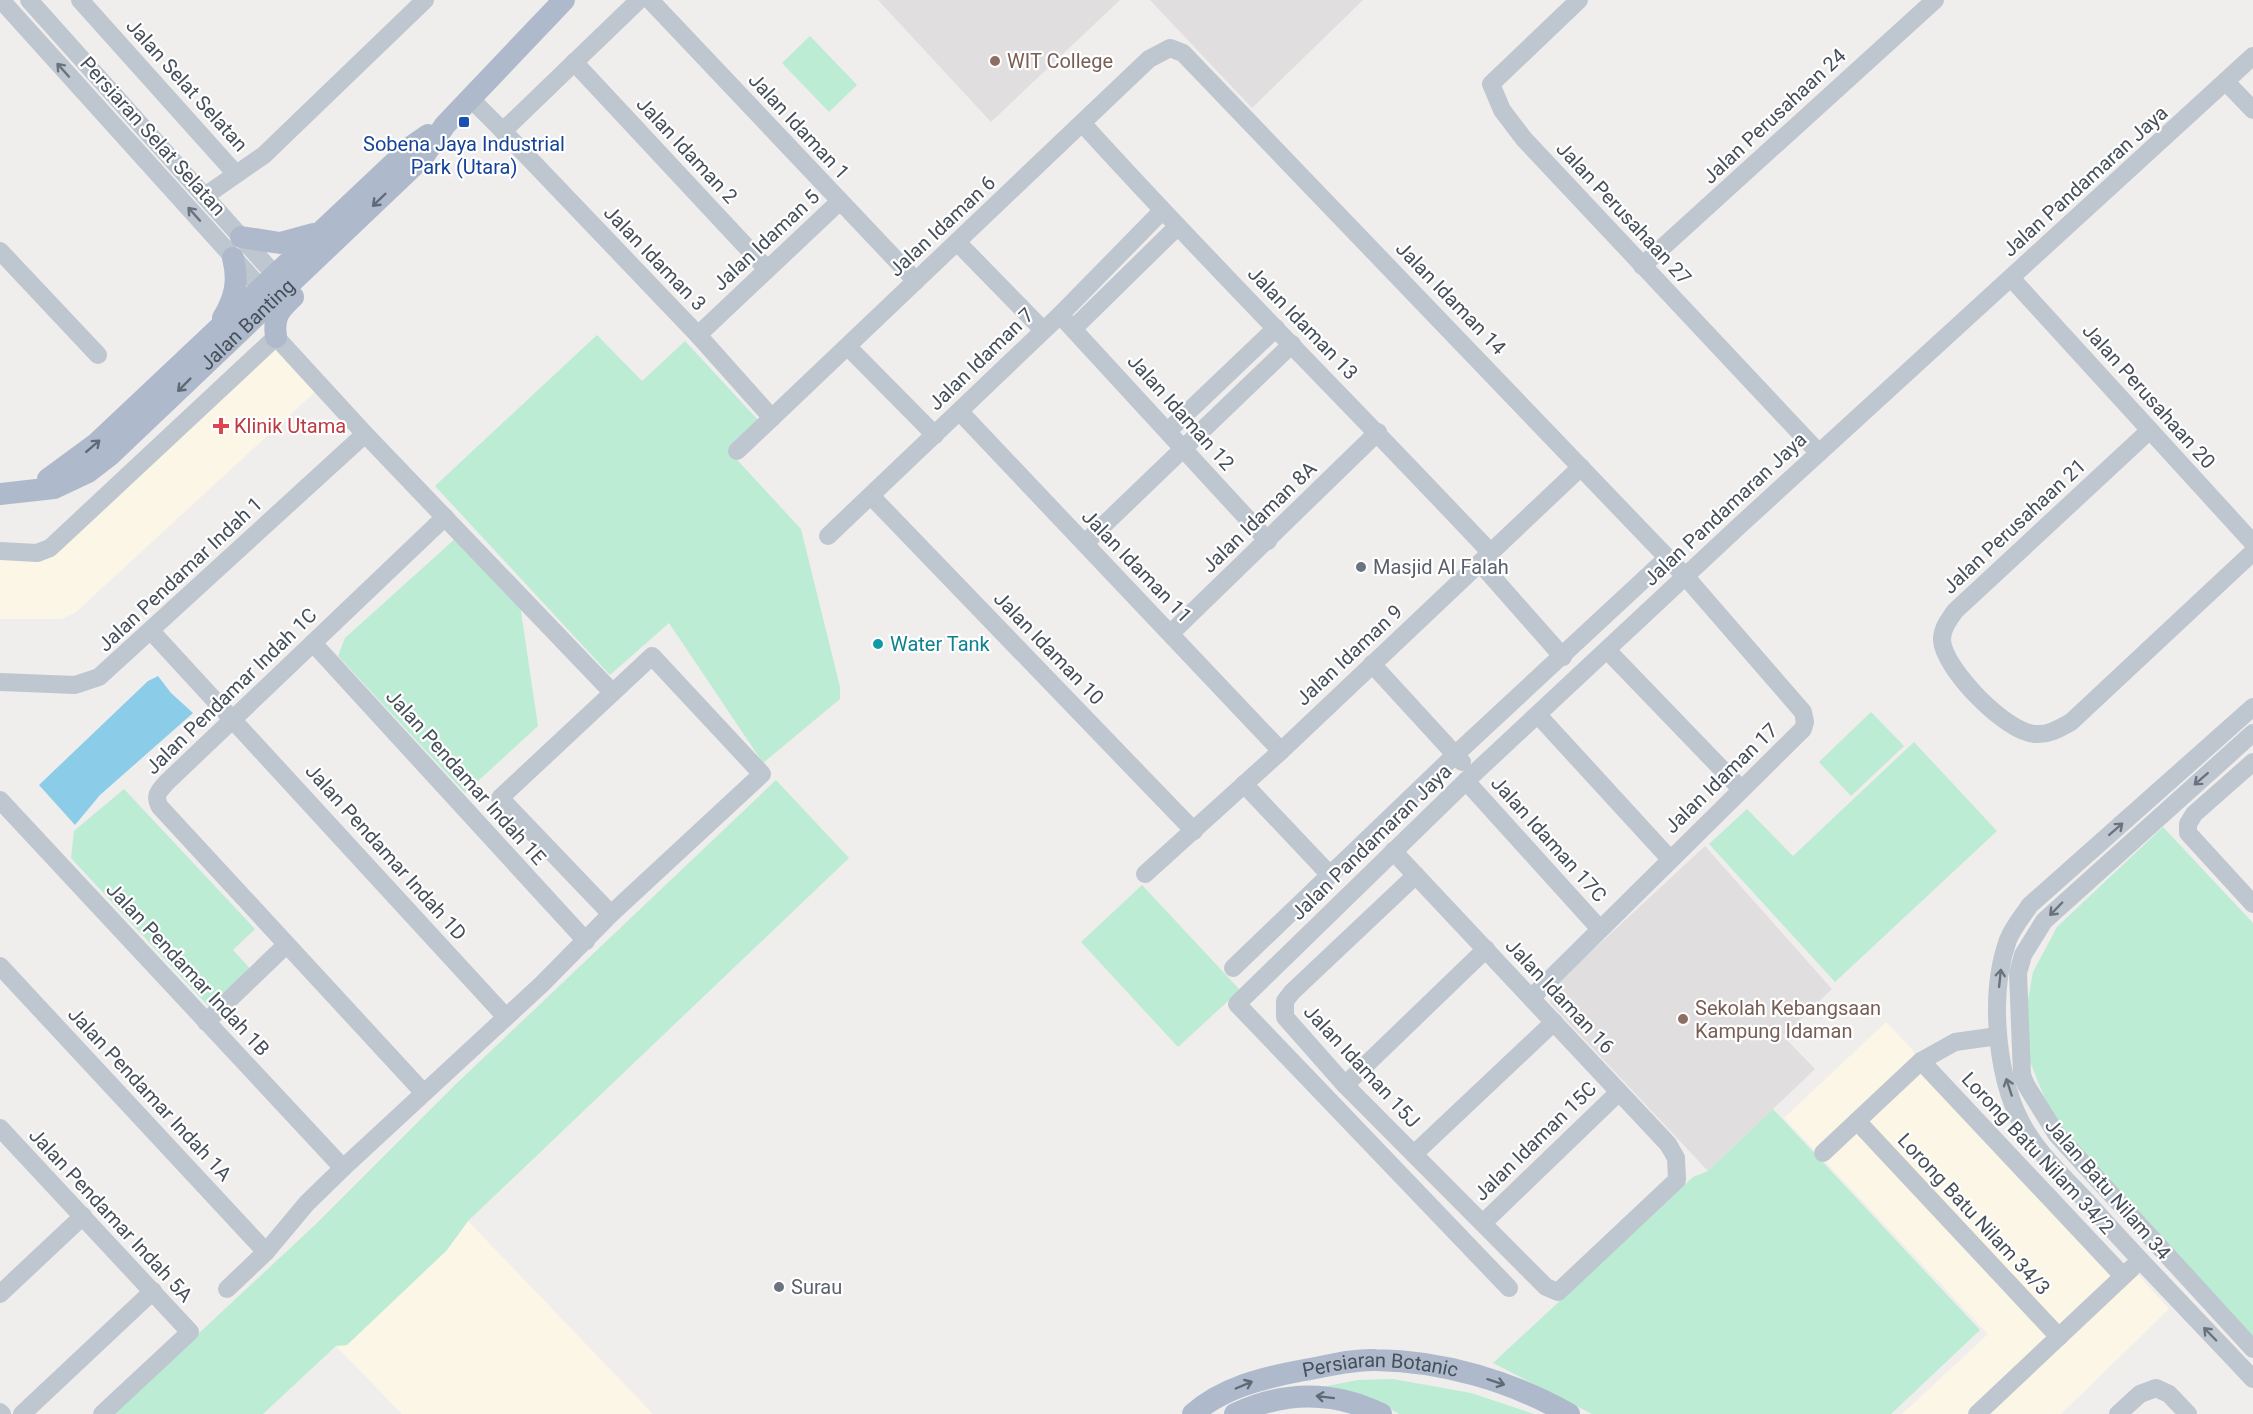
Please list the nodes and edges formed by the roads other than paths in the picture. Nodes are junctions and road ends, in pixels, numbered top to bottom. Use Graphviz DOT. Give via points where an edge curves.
graph roads {
  1 [pos="29,0"];
  2 [pos="80,0"];
  3 [pos="425,0"];
  4 [pos="639,0"];
  5 [pos="650,0"];
  6 [pos="1579,0"];
  7 [pos="1935,0"];
  8 [pos="1,1"];
  9 [pos="564,1"];
  10 [pos="1183,52"];
  11 [pos="2253,56"];
  12 [pos="574,62"];
  13 [pos="2227,83"];
  14 [pos="470,98"];
  15 [pos="2253,110"];
  16 [pos="1083,124"];
  17 [pos="503,131"];
  18 [pos="236,174"];
  19 [pos="205,196"];
  20 [pos="839,202"];
  21 [pos="1162,211"];
  22 [pos="1177,227"];
  23 [pos="325,239"];
  24 [pos="958,243"];
  25 [pos="237,247"];
  26 [pos="0,251"];
  27 [pos="1642,266"];
  28 [pos="767,269"];
  29 [pos="2011,278"];
  30 [pos="916,281"];
  31 [pos="273,288"];
  32 [pos="1060,315"];
  33 [pos="1074,328"];
  34 [pos="1276,328"];
  35 [pos="1043,330"];
  36 [pos="215,332"];
  37 [pos="698,335"];
  38 [pos="276,337"];
  39 [pos="1292,344"];
  40 [pos="848,347"];
  41 [pos="98,355"];
  42 [pos="960,412"];
  43 [pos="772,418"];
  44 [pos="2150,430"];
  45 [pos="1168,431"];
  46 [pos="1378,432"];
  47 [pos="364,434"];
  48 [pos="935,435"];
  49 [pos="1183,449"];
  50 [pos="737,451"];
  51 [pos="1819,453"];
  52 [pos="1581,467"];
  53 [pos="27,490"];
  54 [pos="0,494"];
  55 [pos="871,496"];
  56 [pos="445,517"];
  57 [pos="828,536"];
  58 [pos="1268,541"];
  59 [pos="1085,543"];
  60 [pos="2253,543"];
  61 [pos="0,551"];
  62 [pos="2253,552"];
  63 [pos="1486,558"];
  64 [pos="1667,558"];
  65 [pos="1685,576"];
  66 [pos="152,631"];
  67 [pos="1171,633"];
  68 [pos="313,643"];
  69 [pos="1607,650"];
  70 [pos="1563,657"];
  71 [pos="1372,664"];
  72 [pos="0,682"];
  73 [pos="612,692"];
  74 [pos="2253,707"];
  75 [pos="2253,713"];
  76 [pos="1538,715"];
  77 [pos="234,718"];
  78 [pos="2250,741"];
  79 [pos="1281,751"];
  80 [pos="1456,754"];
  81 [pos="2253,762"];
  82 [pos="2182,771"];
  83 [pos="1470,777"];
  84 [pos="1244,784"];
  85 [pos="1741,789"];
  86 [pos="0,800"];
  87 [pos="1194,831"];
  88 [pos="1393,851"];
  89 [pos="1670,859"];
  90 [pos="1145,874"];
  91 [pos="1330,875"];
  92 [pos="1416,875"];
  93 [pos="2253,904"];
  94 [pos="611,914"];
  95 [pos="1599,928"];
  96 [pos="586,941"];
  97 [pos="286,945"];
  98 [pos="1485,949"];
  99 [pos="0,966"];
  100 [pos="1233,968"];
  101 [pos="1531,998"];
  102 [pos="2017,1003"];
  103 [pos="505,1016"];
  104 [pos="206,1022"];
  105 [pos="1554,1022"];
  106 [pos="1998,1036"];
  107 [pos="1921,1061"];
  108 [pos="2022,1075"];
  109 [pos="1345,1085"];
  110 [pos="423,1092"];
  111 [pos="1619,1092"];
  112 [pos="1857,1122"];
  113 [pos="4,1141"];
  114 [pos="1823,1153"];
  115 [pos="1414,1154"];
  116 [pos="343,1168"];
  117 [pos="83,1216"];
  118 [pos="1483,1223"];
  119 [pos="266,1252"];
  120 [pos="2139,1261"];
  121 [pos="2123,1276"];
  122 [pos="1546,1287"];
  123 [pos="1509,1288"];
  124 [pos="227,1289"];
  125 [pos="153,1291"];
  126 [pos="0,1294"];
  127 [pos="2059,1337"];
  128 [pos="2253,1349"];
  129 [pos="2252,1377"];
  130 [pos="22,1414"];
  131 [pos="102,1414"];
  132 [pos="1193,1414"];
  133 [pos="1235,1414"];
  134 [pos="1381,1414"];
  135 [pos="1569,1414"];
  136 [pos="1977,1414"];
  137 [pos="2118,1414"];
  138 [pos="2188,1414"];
  1 -- 19 [label="street, Persiaran Selat Selatan"];
  2 -- 18 [label="street, Jalan Selat Selatan"];
  3 -- 18 [label="street" via="264,155"];
  4 -- 12 [label="street"];
  5 -- 20 [label="street, Jalan Idaman 1"];
  6 -- 27 [label="street, Jalan Perusahaan 27" via="1491,84 1502,111 1524,139"];
  7 -- 27 [label="street, Jalan Perusahaan 24"];
  25 -- 8 [label="street, Persiaran Selat Selatan, one-way"];
  9 -- 14 [label="main road, Jalan Banting"];
  10 -- 16 [label="street, Jalan Idaman 6" via="1170,48 1160,51"];
  10 -- 52 [label="street, Jalan Idaman 14"];
  11 -- 13 [label="street, Jalan Pandamaran Jaya"];
  12 -- 17 [label="street"];
  12 -- 28 [label="street, Jalan Idaman 2"];
  13 -- 15 [label="street"];
  13 -- 29 [label="street, Jalan Pandamaran Jaya"];
  14 -- 17 [label="street, Jalan Idaman 3"];
  14 -- 23 [label="main road, Jalan Banting" via="423,157"];
  16 -- 21 [label="street, Jalan Idaman 13"];
  16 -- 24 [label="street, Jalan Idaman 6"];
  17 -- 37 [label="street, Jalan Idaman 3"];
  18 -- 19 [label="street"];
  19 -- 25 [label="street, Persiaran Selat Selatan"];
  20 -- 28 [label="street, Jalan Idaman 5"];
  20 -- 30 [label="street, Jalan Idaman 1"];
  21 -- 22 [label="street, Jalan Idaman 13"];
  21 -- 32 [label="street, Jalan Idaman 7"];
  22 -- 33 [label="street"];
  22 -- 34 [label="street, Jalan Idaman 13"];
  23 -- 25 [label="main road"];
  23 -- 31 [label="main road, Jalan Banting"];
  23 -- 38 [label="main road" via="312,278 278,312 274,322"];
  24 -- 30 [label="street, Jalan Idaman 6"];
  24 -- 35 [label="street"];
  25 -- 31 [label="street, Persiaran Selat Selatan"];
  25 -- 36 [label="main road" via="236,290"];
  26 -- 41 [label="street"];
  27 -- 51 [label="street, Jalan Perusahaan 27"];
  28 -- 37 [label="street, Jalan Idaman 5"];
  29 -- 44 [label="street, Jalan Perusahaan 20"];
  29 -- 51 [label="street, Jalan Pandamaran Jaya"];
  30 -- 40 [label="street, Jalan Idaman 6"];
  31 -- 36 [label="main road, Jalan Banting"];
  31 -- 53 [label="main road, Jalan Banting, one-way" via="103,460 54,488"];
  32 -- 33 [label="street, Jalan Idaman 12"];
  32 -- 35 [label="street, Jalan Idaman 7"];
  33 -- 45 [label="street, Jalan Idaman 12"];
  34 -- 39 [label="street, Jalan Idaman 13"];
  34 -- 45 [label="street"];
  35 -- 42 [label="street, Jalan Idaman 7"];
  53 -- 36 [label="main road, Jalan Banting, one-way" via="84,454"];
  37 -- 43 [label="street, Jalan Idaman 3"];
  38 -- 47 [label="street"];
  38 -- 61 [label="street" via="50,548 37,552"];
  39 -- 46 [label="street, Jalan Idaman 13"];
  39 -- 49 [label="street"];
  40 -- 43 [label="street, Jalan Idaman 6"];
  40 -- 48 [label="street"];
  42 -- 48 [label="street, Jalan Idaman 7"];
  42 -- 59 [label="street, Jalan Idaman 11"];
  43 -- 50 [label="street, Jalan Idaman 6"];
  44 -- 60 [label="street, Jalan Perusahaan 20"];
  44 -- 62 [label="street, Jalan Perusahaan 21" via="1955,611 1944,627 1942,640 1952,667 2006,723 2037,735 2055,731 2071,723"];
  45 -- 49 [label="street, Jalan Idaman 12"];
  46 -- 58 [label="street, Jalan Idaman 8A"];
  46 -- 63 [label="street, Jalan Idaman 13"];
  47 -- 56 [label="street"];
  47 -- 66 [label="street, Jalan Pendamar Indah 1"];
  48 -- 55 [label="street, Jalan Idaman 7"];
  49 -- 58 [label="street, Jalan Idaman 12"];
  49 -- 59 [label="street"];
  51 -- 65 [label="street, Jalan Pandamaran Jaya"];
  52 -- 63 [label="street, Jalan Idaman 9"];
  52 -- 64 [label="street, Jalan Idaman 14"];
  53 -- 54 [label="main road, Jalan Banting"];
  55 -- 57 [label="street, Jalan Idaman 7"];
  55 -- 87 [label="street, Jalan Idaman 10"];
  56 -- 68 [label="street, Jalan Pendamar Indah 1C"];
  56 -- 73 [label="street"];
  58 -- 67 [label="street, Jalan Idaman 8A"];
  59 -- 67 [label="street, Jalan Idaman 11"];
  63 -- 70 [label="street, Jalan Idaman 13"];
  63 -- 71 [label="street, Jalan Idaman 9"];
  64 -- 65 [label="street, Jalan Idaman 14"];
  64 -- 70 [label="street, Jalan Pandamaran Jaya"];
  65 -- 69 [label="street, Jalan Pandamaran Jaya"];
  65 -- 85 [label="street, Jalan Idaman 17" via="1803,712 1803,729"];
  66 -- 72 [label="street, Jalan Pendamar Indah 1" via="110,670 85,683 55,686"];
  66 -- 77 [label="street, Jalan Pendamar Indah 1D"];
  67 -- 79 [label="street, Jalan Idaman 11"];
  68 -- 77 [label="street, Jalan Pendamar Indah 1C"];
  68 -- 96 [label="street, Jalan Pendamar Indah 1E"];
  69 -- 76 [label="street, Jalan Pandamaran Jaya"];
  69 -- 85 [label="street"];
  70 -- 80 [label="street, Jalan Pandamaran Jaya"];
  71 -- 79 [label="street, Jalan Idaman 9"];
  71 -- 80 [label="street, Jalan Idaman 17C"];
  73 -- 94 [label="street" via="500,798"];
  73 -- 94 [label="street" via="652,656 762,774"];
  74 -- 82 [label="street, Jalan Batu Nilam 34"];
  75 -- 78 [label="street"];
  76 -- 83 [label="street, Jalan Pandamaran Jaya"];
  76 -- 89 [label="street"];
  77 -- 97 [label="street, Jalan Pendamar Indah 1C" via="166,783 156,799"];
  77 -- 103 [label="street, Jalan Pendamar Indah 1D"];
  78 -- 82 [label="street" via="2235,734 2229,736"];
  78 -- 102 [label="street, Jalan Batu Nilam 34, one-way" via="2142,830 2044,921 2023,955"];
  79 -- 84 [label="street, Jalan Idaman 9"];
  80 -- 83 [label="street, Jalan Idaman 17C"];
  80 -- 91 [label="street, Jalan Pandamaran Jaya"];
  81 -- 93 [label="street" via="2194,814 2188,833"];
  106 -- 82 [label="street, Jalan Batu Nilam 34, one-way" via="2000,976 2014,927 2048,888"];
  83 -- 88 [label="street, Jalan Pandamaran Jaya"];
  83 -- 95 [label="street, Jalan Idaman 17C"];
  84 -- 87 [label="street, Jalan Idaman 9"];
  84 -- 91 [label="street"];
  85 -- 89 [label="street, Jalan Idaman 17"];
  86 -- 104 [label="street, Jalan Pendamar Indah 1B"];
  87 -- 90 [label="street, Jalan Idaman 9"];
  88 -- 92 [label="street, Jalan Idaman 16"];
  88 -- 123 [label="street, Jalan Pandamaran Jaya" via="1237,1004"];
  89 -- 95 [label="street, Jalan Idaman 17"];
  91 -- 100 [label="street, Jalan Pandamaran Jaya"];
  92 -- 98 [label="street, Jalan Idaman 16"];
  92 -- 109 [label="street, Jalan Idaman 15J" via="1285,1001 1285,1017 1290,1024"];
  94 -- 96 [label="street"];
  95 -- 101 [label="street, Jalan Idaman 17"];
  96 -- 103 [label="street"];
  97 -- 104 [label="street"];
  97 -- 110 [label="street, Jalan Pendamar Indah 1C"];
  98 -- 101 [label="street, Jalan Idaman 16"];
  98 -- 109 [label="street"];
  99 -- 119 [label="street, Jalan Pendamar Indah 1A"];
  101 -- 105 [label="street, Jalan Idaman 16"];
  102 -- 106 [label="street"];
  102 -- 108 [label="street, Jalan Batu Nilam 34"];
  103 -- 110 [label="street"];
  104 -- 116 [label="street, Jalan Pendamar Indah 1B"];
  105 -- 111 [label="street, Jalan Idaman 16"];
  105 -- 115 [label="street"];
  106 -- 107 [label="street" via="1955,1042"];
  106 -- 108 [label="street"];
  120 -- 106 [label="street, Jalan Batu Nilam 34, one-way" via="2028,1134 2005,1074"];
  107 -- 112 [label="street"];
  107 -- 121 [label="street, Lorong Batu Nilam 34/2"];
  108 -- 128 [label="street, Jalan Batu Nilam 34" via="2057,1135"];
  109 -- 115 [label="street, Jalan Idaman 15J"];
  110 -- 116 [label="street"];
  111 -- 118 [label="street, Jalan Idaman 15C"];
  111 -- 122 [label="street, Jalan Idaman 16" via="1674,1151 1677,1180 1564,1288 1558,1292"];
  112 -- 114 [label="street"];
  112 -- 127 [label="street, Lorong Batu Nilam 34/3"];
  113 -- 117 [label="street, Jalan Pendamar Indah 5A"];
  115 -- 118 [label="street, Jalan Idaman 15J"];
  116 -- 119 [label="street"];
  117 -- 125 [label="street, Jalan Pendamar Indah 5A"];
  117 -- 126 [label="street"];
  118 -- 122 [label="street, Jalan Idaman 15J"];
  119 -- 124 [label="street"];
  120 -- 121 [label="street"];
  129 -- 120 [label="street, Jalan Batu Nilam 34, one-way"];
  121 -- 127 [label="street"];
  125 -- 130 [label="street"];
  125 -- 131 [label="street, Jalan Pendamar Indah 5A" via="190,1332"];
  127 -- 136 [label="street"];
  132 -- 135 [label="main road, Persiaran Botanic, one-way" via="1259,1379 1375,1360 1452,1368 1503,1384"];
  134 -- 133 [label="main road, Persiaran Botanic, one-way" via="1324,1395 1291,1396"];
  137 -- 138 [label="street" via="2140,1394 2156,1388 2169,1394"];
}
